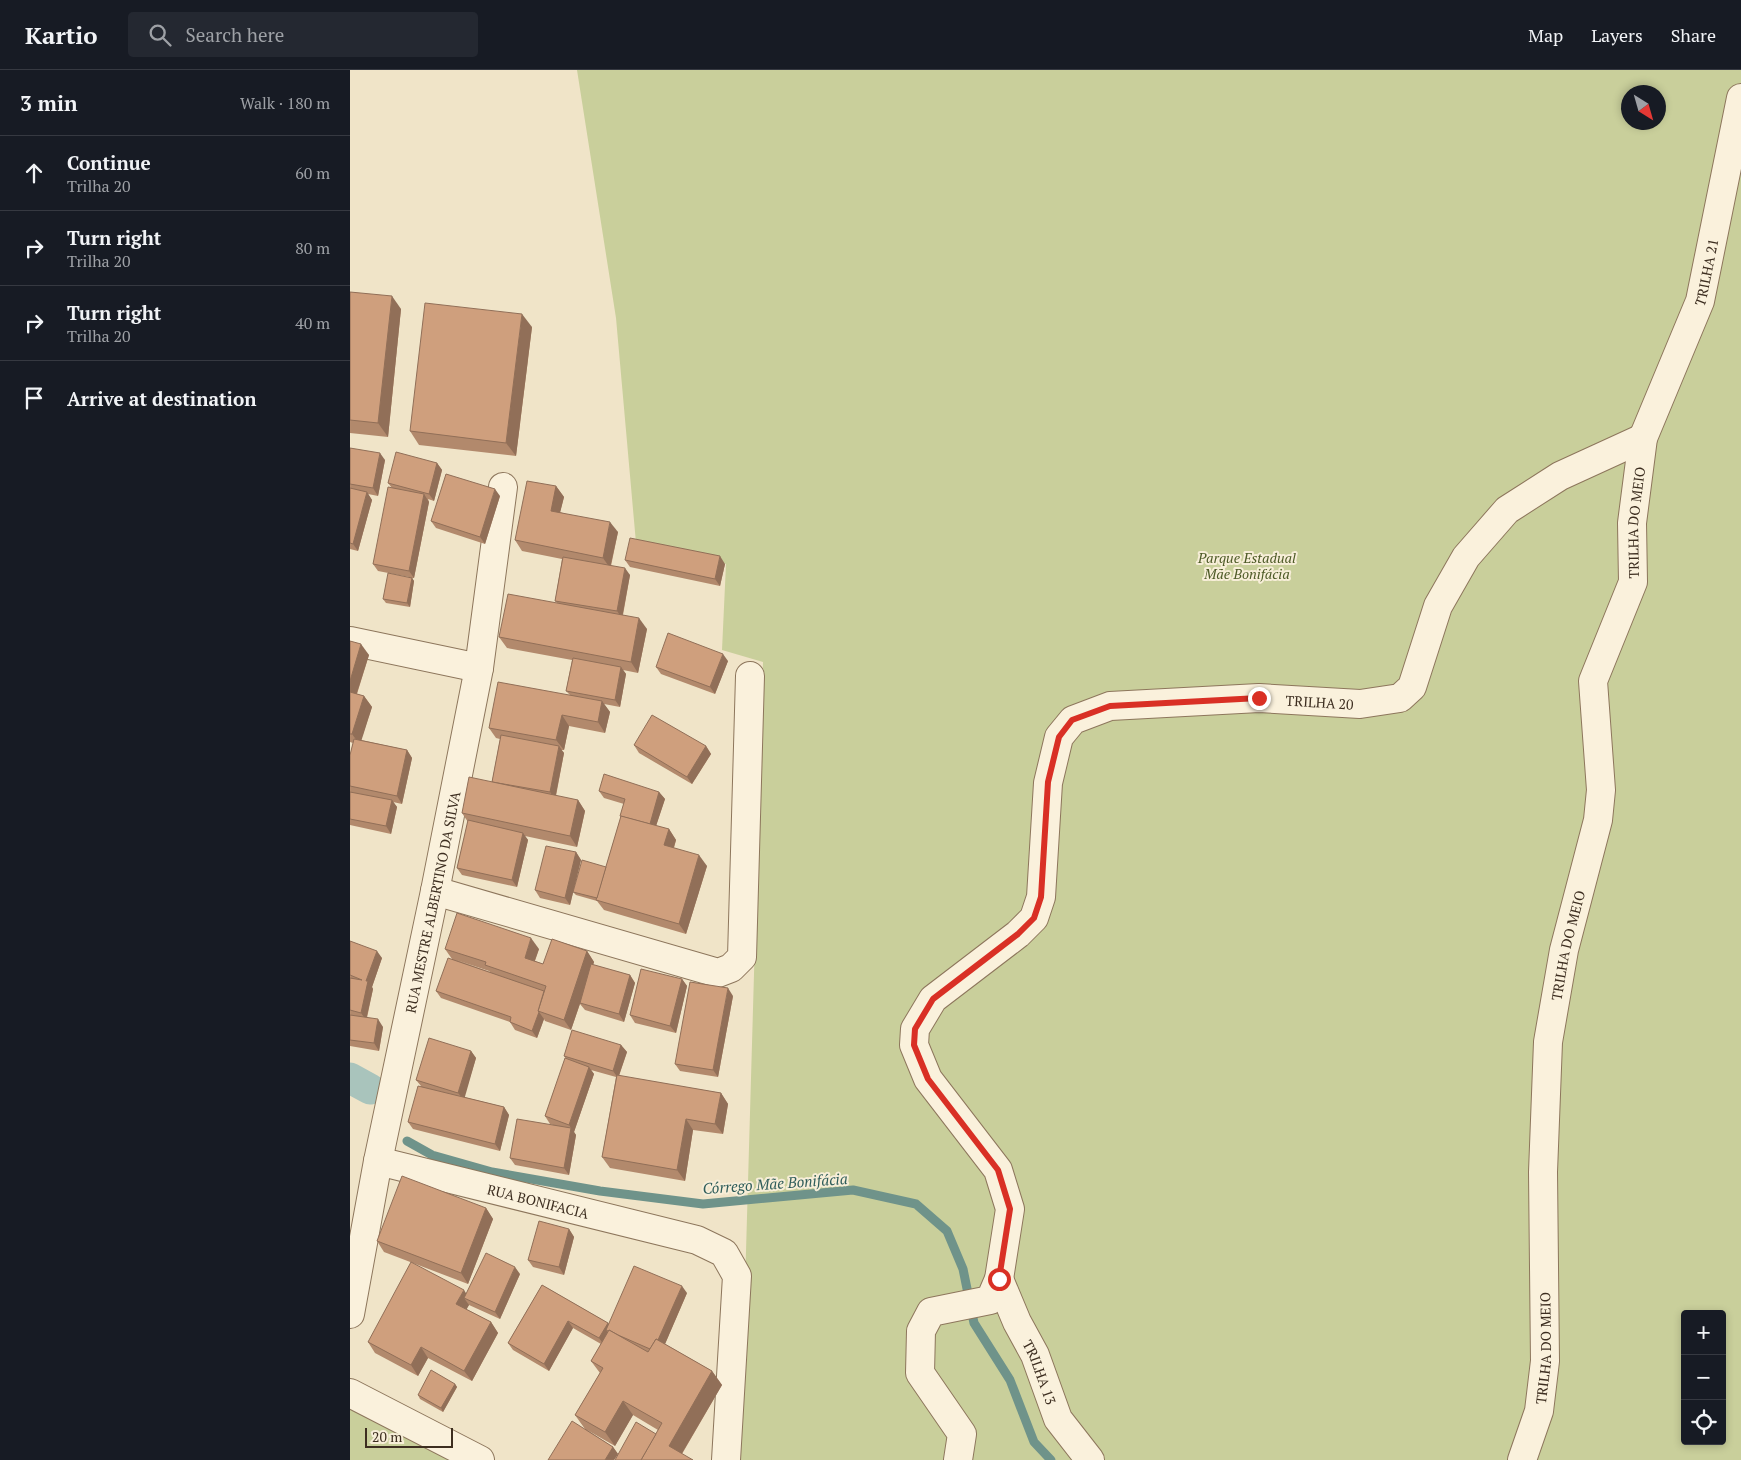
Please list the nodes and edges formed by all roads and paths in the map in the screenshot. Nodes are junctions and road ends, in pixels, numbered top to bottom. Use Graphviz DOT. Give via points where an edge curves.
graph roads {
  1 [pos="1741,98"];
  2 [pos="1643,438"];
  3 [pos="503,487"];
  4 [pos="350,641"];
  5 [pos="479,668"];
  6 [pos="750,676"];
  7 [pos="435,891"];
  8 [pos="378,1161"];
  9 [pos="995,1290"];
  10 [pos="350,1314"];
  11 [pos="350,1393"];
  12 [pos="480,1460"];
  13 [pos="726,1460"];
  14 [pos="958,1460"];
  15 [pos="1090,1460"];
  16 [pos="1522,1460"];
  1 -- 2 [label="street, TRILHA 21" via="1700,301"];
  2 -- 9 [label="street, TRILHA 20" via="1560,476 1507,510 1466,557 1456,574 1438,606 1412,687 1400,698 1360,704 1259,698 1110,706 1072,720 1059,737 1048,782 1041,897 1034,918 933,999 915,1029 914,1045 928,1079 998,1170 1010,1209"];
  2 -- 16 [label="street, TRILHA DO MEIO" via="1632,523 1633,582 1593,681 1601,790 1598,820 1564,950 1548,1042 1543,1172 1545,1362 1539,1411"];
  3 -- 5 [label="street, RUA MESTRE ALBERTINO DA SILVA"];
  4 -- 5 [label="street"];
  5 -- 7 [label="street, RUA MESTRE ALBERTINO DA SILVA"];
  6 -- 7 [label="street" via="742,957 731,968 718,973"];
  7 -- 8 [label="street, RUA MESTRE ALBERTINO DA SILVA"];
  8 -- 10 [label="street, RUA MESTRE ALBERTINO DA SILVA"];
  8 -- 13 [label="street, RUA BONIFACIA" via="697,1240 724,1253 738,1276"];
  9 -- 14 [label="street" via="951,1308 931,1312 921,1331 920,1374 962,1434"];
  9 -- 15 [label="street, TRILHA 13" via="1035,1355 1058,1419"];
  11 -- 12 [label="street"];
}
